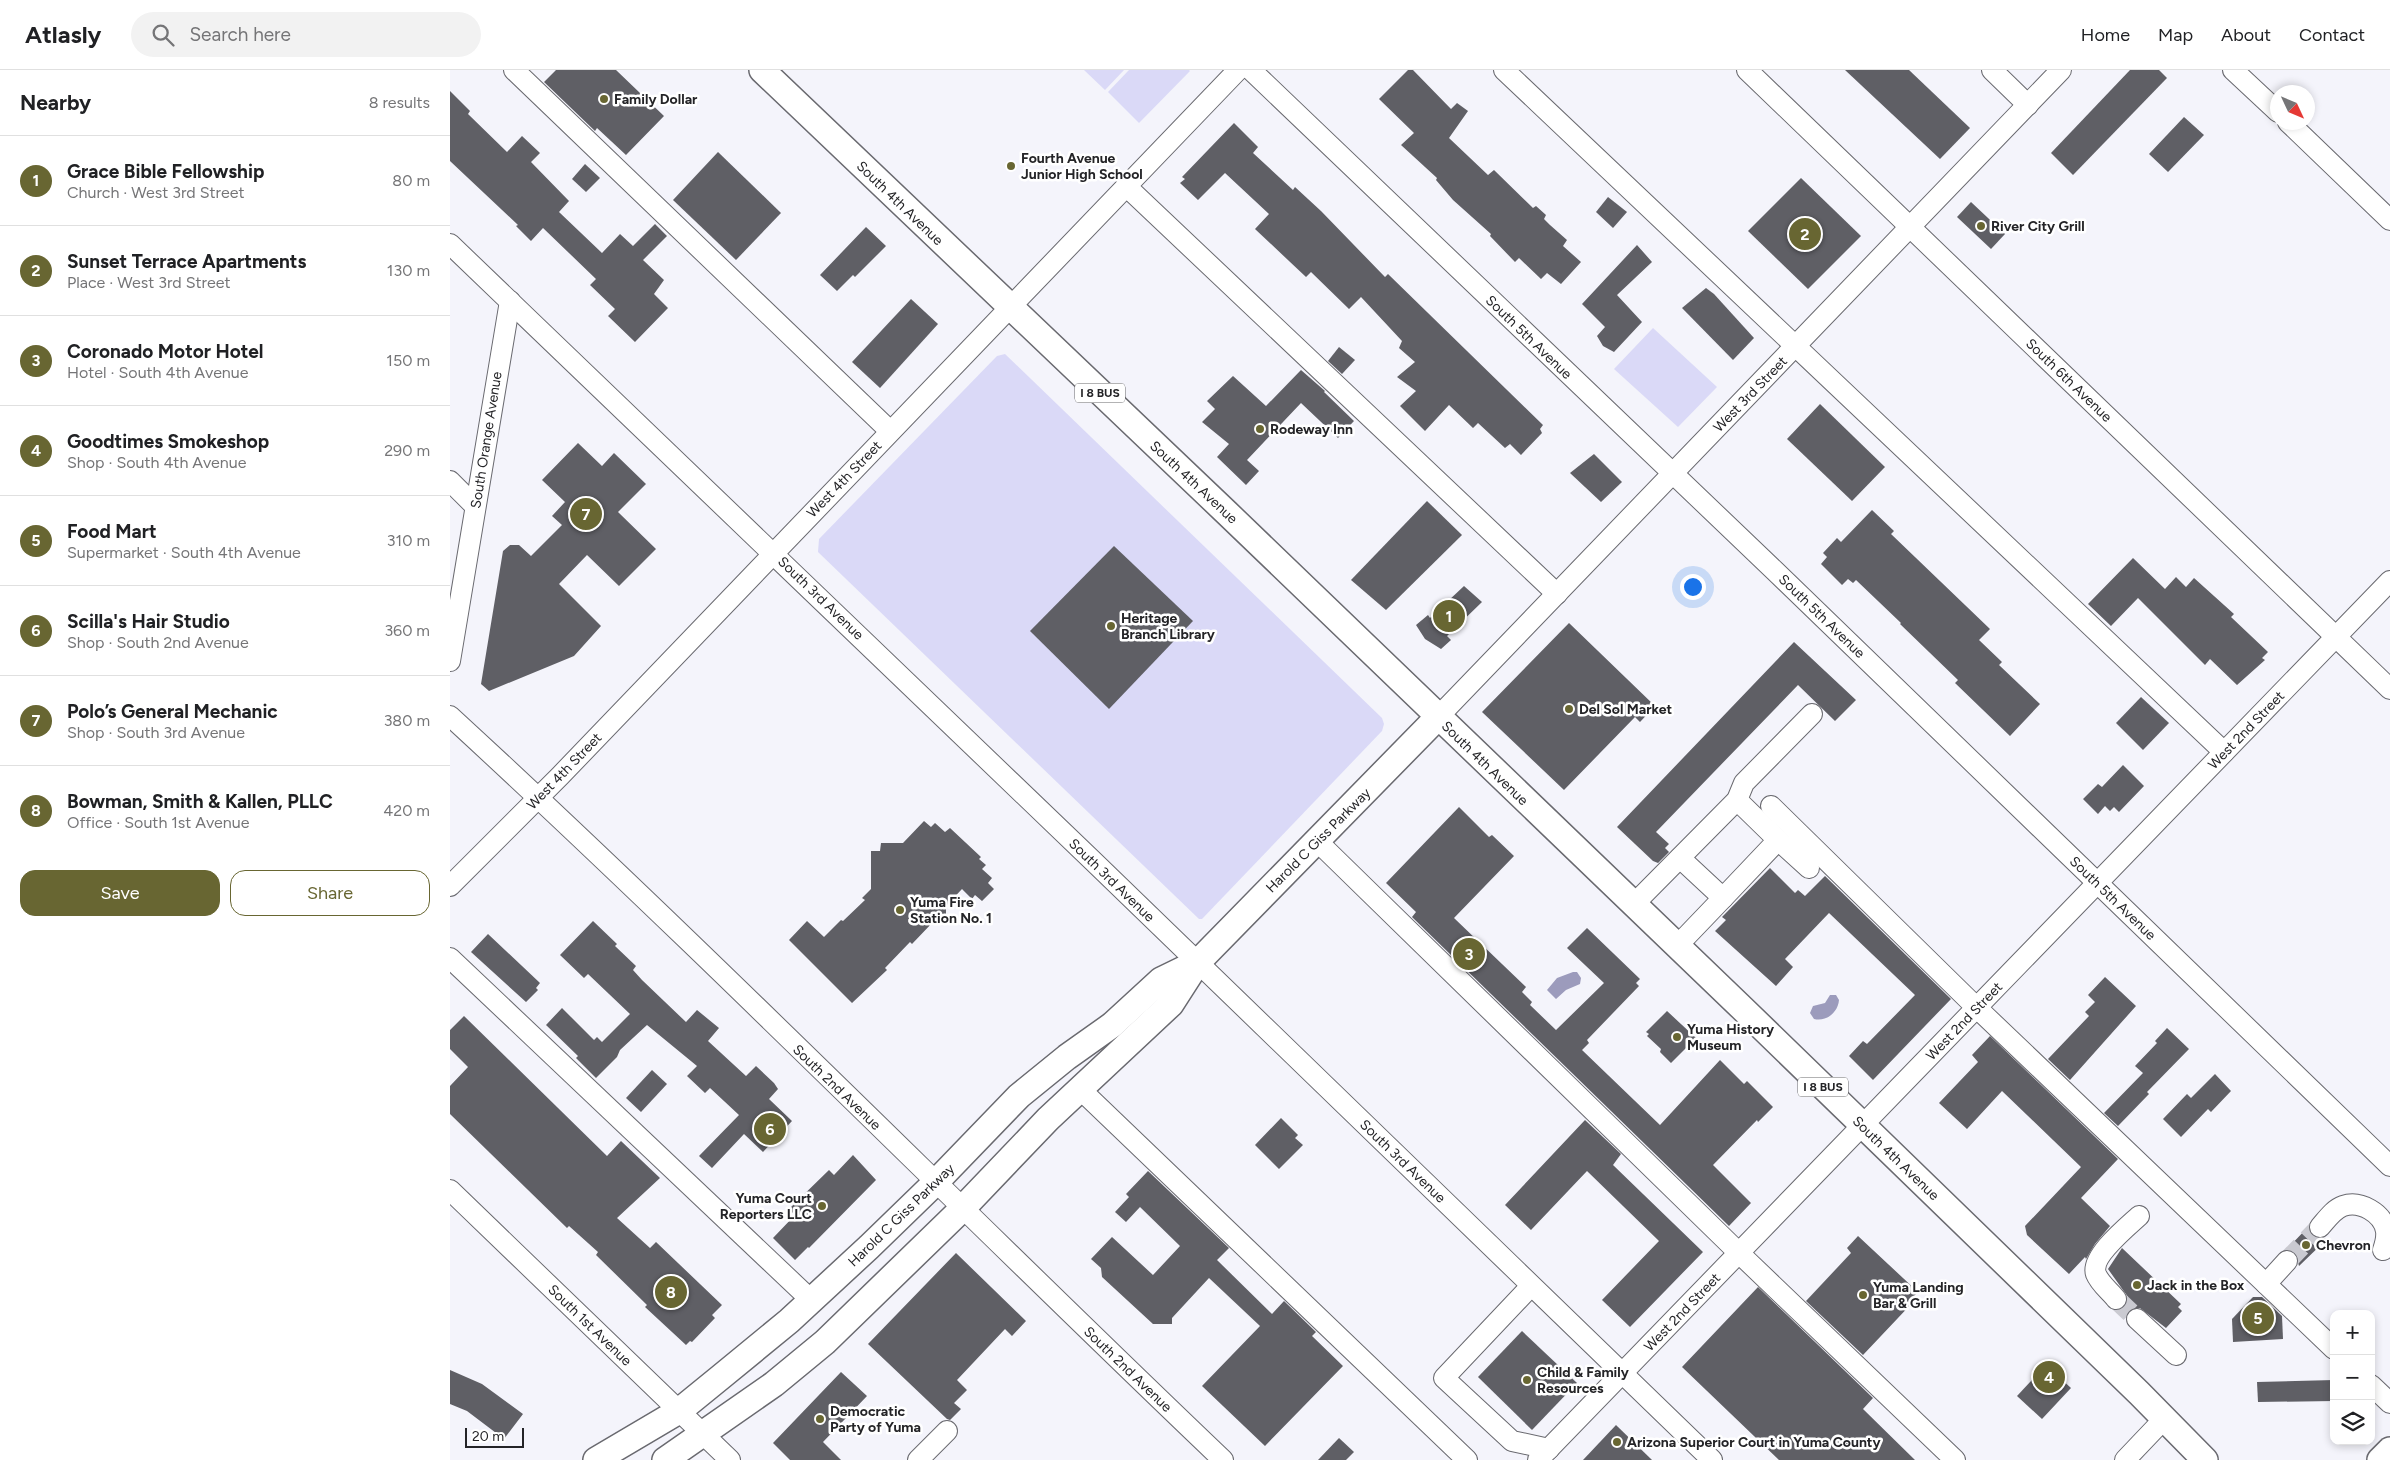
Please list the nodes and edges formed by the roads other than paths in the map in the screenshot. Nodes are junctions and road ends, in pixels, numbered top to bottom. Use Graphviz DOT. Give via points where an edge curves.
graph roads {
  1 [pos="514,70"];
  2 [pos="762,70"];
  3 [pos="1238,70"];
  4 [pos="1251,70"];
  5 [pos="1504,70"];
  6 [pos="1747,70"];
  7 [pos="1992,70"];
  8 [pos="2061,70"];
  9 [pos="2233,70"];
  10 [pos="2028,105"];
  11 [pos="2270,105"];
  12 [pos="2296,130"];
  13 [pos="1126,186"];
  14 [pos="2390,220"];
  15 [pos="1910,227"];
  16 [pos="450,244"];
  17 [pos="510,301"];
  18 [pos="1010,307"];
  19 [pos="1795,346"];
  20 [pos="890,431"];
  21 [pos="1672,474"];
  22 [pos="450,481"];
  23 [pos="475,506"];
  24 [pos="773,553"];
  25 [pos="2390,581"];
  26 [pos="1557,594"];
  27 [pos="2336,637"];
  28 [pos="450,661"];
  29 [pos="2390,689"];
  30 [pos="1812,714"];
  31 [pos="450,716"];
  32 [pos="1438,717"];
  33 [pos="2224,752"];
  34 [pos="539,798"];
  35 [pos="1737,800"];
  36 [pos="1771,806"];
  37 [pos="1778,840"];
  38 [pos="1317,841"];
  39 [pos="1680,858"];
  40 [pos="1809,868"];
  41 [pos="2098,883"];
  42 [pos="450,886"];
  43 [pos="1723,898"];
  44 [pos="1633,905"];
  45 [pos="1677,946"];
  46 [pos="450,958"];
  47 [pos="1198,962"];
  48 [pos="1977,1008"];
  49 [pos="1080,1089"];
  50 [pos="1862,1125"];
  51 [pos="2390,1166"];
  52 [pos="935,1183"];
  53 [pos="450,1190"];
  54 [pos="962,1209"];
  55 [pos="2138,1216"];
  56 [pos="2320,1227"];
  57 [pos="2383,1250"];
  58 [pos="1739,1253"];
  59 [pos="2287,1260"];
  60 [pos="2266,1284"];
  61 [pos="1531,1286"];
  62 [pos="2116,1299"];
  63 [pos="811,1300"];
  64 [pos="2137,1318"];
  65 [pos="2330,1345"];
  66 [pos="2176,1355"];
  67 [pos="1622,1374"];
  68 [pos="2375,1389"];
  69 [pos="2390,1403"];
  70 [pos="679,1410"];
  71 [pos="2164,1419"];
  72 [pos="946,1431"];
  73 [pos="703,1434"];
  74 [pos="2390,1450"];
  75 [pos="1543,1454"];
  76 [pos="596,1460"];
  77 [pos="665,1460"];
  78 [pos="730,1460"];
  79 [pos="918,1460"];
  80 [pos="1222,1460"];
  81 [pos="1467,1460"];
  82 [pos="1712,1460"];
  83 [pos="1955,1460"];
  84 [pos="2125,1460"];
  85 [pos="2205,1460"];
  86 [pos="2380,1460"];
  1 -- 20 [label="street"];
  2 -- 18 [label="main road, South 4th Avenue / I 8 BUS"];
  3 -- 13 [label="street, West 4th Street"];
  4 -- 21 [label="street, South 5th Avenue"];
  5 -- 19 [label="street"];
  6 -- 15 [label="street, South 6th Avenue"];
  7 -- 10 [label="street"];
  8 -- 10 [label="street, West 3rd Street"];
  9 -- 11 [label="street"];
  10 -- 15 [label="street, West 3rd Street"];
  12 -- 14 [label="street"];
  13 -- 18 [label="street, West 4th Street"];
  13 -- 26 [label="street"];
  15 -- 19 [label="street, West 3rd Street"];
  15 -- 27 [label="street, South 6th Avenue"];
  16 -- 17 [label="street"];
  17 -- 23 [label="street, South Orange Avenue"];
  17 -- 24 [label="street, South 3rd Avenue"];
  18 -- 20 [label="street, West 4th Street"];
  18 -- 32 [label="main road, South 4th Avenue / I 8 BUS"];
  19 -- 21 [label="street, West 3rd Street"];
  19 -- 33 [label="street"];
  20 -- 24 [label="street, West 4th Street"];
  21 -- 26 [label="street, West 3rd Street"];
  21 -- 41 [label="street, South 5th Avenue"];
  22 -- 23 [label="street"];
  23 -- 28 [label="street, South Orange Avenue"];
  24 -- 34 [label="street, West 4th Street"];
  24 -- 47 [label="street, South 3rd Avenue"];
  25 -- 27 [label="street, West 2nd Street"];
  26 -- 32 [label="street, West 3rd Street"];
  27 -- 29 [label="street, South 6th Avenue"];
  27 -- 33 [label="street, West 2nd Street"];
  30 -- 35 [label="street" via="1744,783"];
  31 -- 34 [label="street, South 2nd Avenue"];
  32 -- 38 [label="main road, Harold C Giss Parkway"];
  32 -- 44 [label="main road, South 4th Avenue / I 8 BUS"];
  33 -- 41 [label="street, West 2nd Street"];
  34 -- 42 [label="street, West 4th Street"];
  34 -- 52 [label="street, South 2nd Avenue"];
  35 -- 37 [label="street"];
  35 -- 39 [label="street"];
  36 -- 48 [label="street"];
  37 -- 40 [label="street"];
  37 -- 43 [label="street"];
  38 -- 47 [label="main road, Harold C Giss Parkway"];
  38 -- 58 [label="street"];
  39 -- 43 [label="street"];
  39 -- 44 [label="street"];
  41 -- 48 [label="street, West 2nd Street"];
  41 -- 51 [label="street, South 5th Avenue"];
  43 -- 45 [label="street"];
  44 -- 45 [label="main road, South 4th Avenue / I 8 BUS"];
  45 -- 50 [label="main road, South 4th Avenue / I 8 BUS"];
  46 -- 63 [label="street"];
  47 -- 49 [label="main road, Harold C Giss Parkway" via="1171,1004"];
  47 -- 52 [label="main road, Harold C Giss Parkway" via="1161,980 1112,1025 1019,1096"];
  47 -- 61 [label="street, South 3rd Avenue"];
  48 -- 50 [label="street, West 2nd Street"];
  48 -- 60 [label="street"];
  49 -- 54 [label="main road, Harold C Giss Parkway"];
  49 -- 81 [label="street"];
  50 -- 58 [label="street, West 2nd Street"];
  50 -- 71 [label="main road, South 4th Avenue / I 8 BUS"];
  52 -- 54 [label="street, South 2nd Avenue"];
  52 -- 63 [label="main road, Harold C Giss Parkway"];
  53 -- 70 [label="street, South 1st Avenue"];
  54 -- 73 [label="main road, Harold C Giss Parkway" via="825,1342 774,1384"];
  54 -- 80 [label="street, South 2nd Avenue"];
  55 -- 62 [label="street" via="2096,1263 2095,1272"];
  56 -- 57 [label="street" via="2342,1206 2358,1204 2382,1221 2386,1230"];
  58 -- 67 [label="street, West 2nd Street"];
  58 -- 83 [label="street"];
  59 -- 60 [label="street"];
  60 -- 65 [label="street"];
  61 -- 67 [label="street, South 3rd Avenue"];
  61 -- 75 [label="street" via="1444,1378 1512,1441"];
  63 -- 70 [label="main road, Harold C Giss Parkway"];
  64 -- 66 [label="street"];
  67 -- 75 [label="street, West 2nd Street"];
  67 -- 82 [label="street, South 3rd Avenue"];
  68 -- 69 [label="street"];
  70 -- 73 [label="street, South 1st Avenue"];
  70 -- 76 [label="main road, Harold C Giss Parkway"];
  71 -- 84 [label="street"];
  71 -- 85 [label="main road, South 4th Avenue / I 8 BUS"];
  72 -- 79 [label="street"];
  73 -- 77 [label="main road, Harold C Giss Parkway"];
  73 -- 78 [label="street, South 1st Avenue"];
  74 -- 86 [label="main road"];
}
